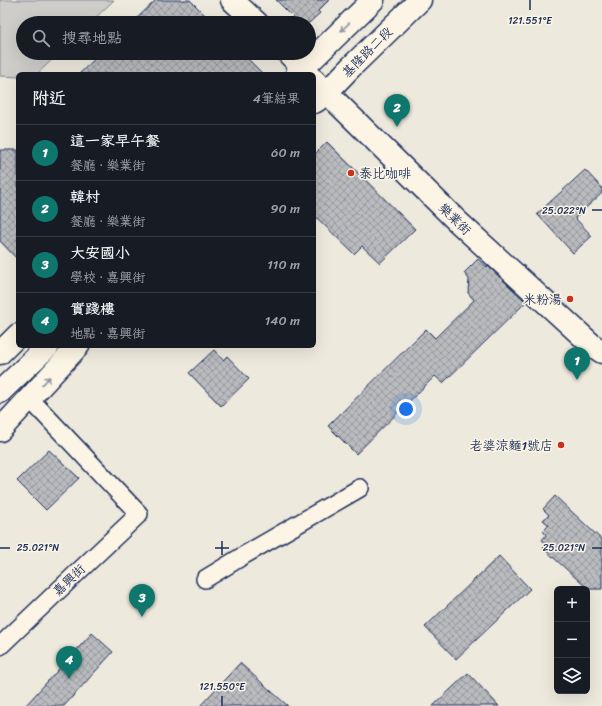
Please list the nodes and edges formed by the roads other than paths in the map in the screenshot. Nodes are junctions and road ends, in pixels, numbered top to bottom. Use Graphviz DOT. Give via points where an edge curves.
graph roads {
  1 [pos="232,0"];
  2 [pos="373,0"];
  3 [pos="420,0"];
  4 [pos="249,16"];
  5 [pos="316,74"];
  6 [pos="316,80"];
  7 [pos="316,90"];
  8 [pos="16,337"];
  9 [pos="46,348"];
  10 [pos="76,348"];
  11 [pos="602,352"];
  12 [pos="0,353"];
  13 [pos="0,392"];
  14 [pos="30,399"];
  15 [pos="0,430"];
  16 [pos="360,488"];
  17 [pos="205,579"];
  18 [pos="0,646"];
  1 -- 4 [label="main road"];
  2 -- 5 [label="main road, one-way"];
  3 -- 6 [label="main road, 基隆路二段" via="350,68"];
  7 -- 11 [label="main road, 樂業街"];
  8 -- 12 [label="main road"];
  9 -- 13 [label="main road"];
  14 -- 10 [label="main road, one-way"];
  14 -- 15 [label="main road"];
  14 -- 18 [label="street, 嘉興街" via="139,514"];
  16 -- 17 [label="street"];
}
